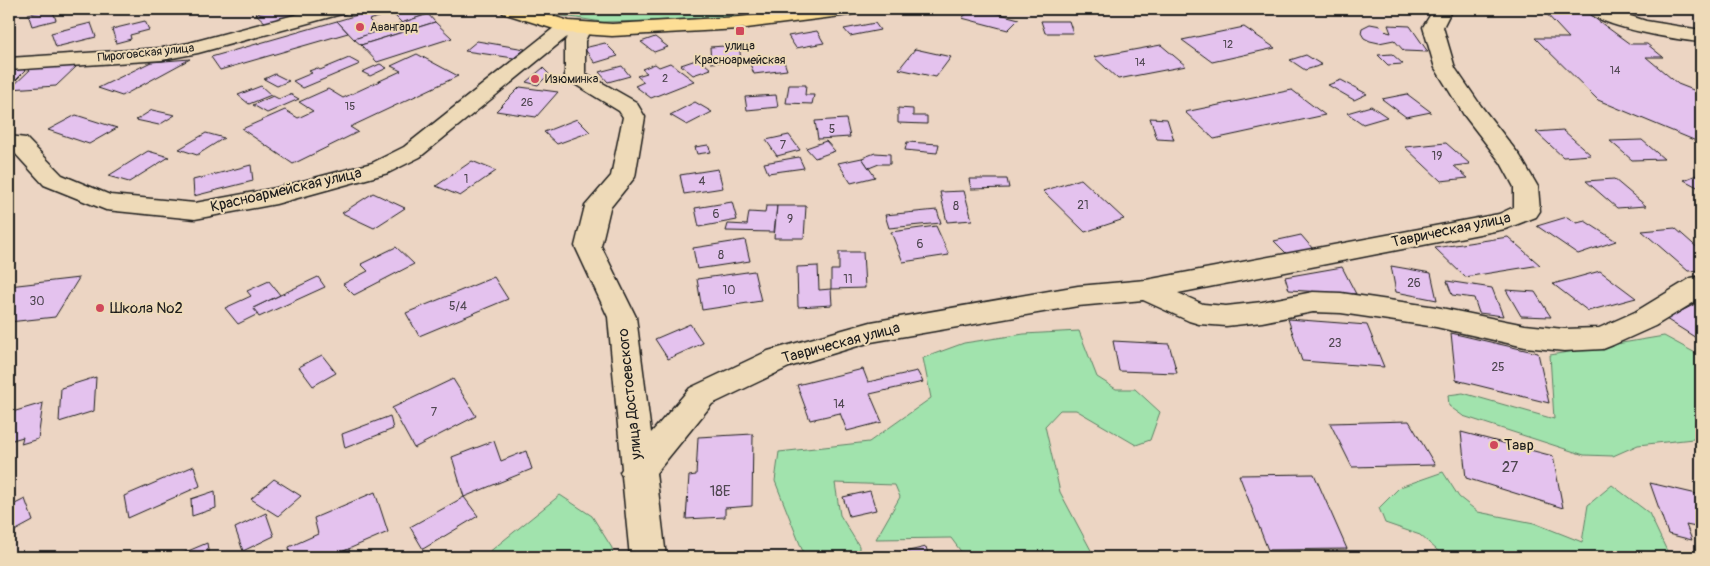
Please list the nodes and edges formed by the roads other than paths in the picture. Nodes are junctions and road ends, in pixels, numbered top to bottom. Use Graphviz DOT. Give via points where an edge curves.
graph roads {
  1 [pos="338,9"];
  2 [pos="849,9"];
  3 [pos="1442,9"];
  4 [pos="1595,9"];
  5 [pos="514,10"];
  6 [pos="574,32"];
  7 [pos="1701,36"];
  8 [pos="9,64"];
  9 [pos="9,143"];
  10 [pos="1701,285"];
  11 [pos="1146,290"];
  12 [pos="638,472"];
  13 [pos="648,557"];
  1 -- 8 [label="street, Пироговская улица" via="162,54"];
  2 -- 6 [label="main road" via="739,23"];
  3 -- 11 [label="street, Таврическая улица" via="1433,27 1445,68 1472,110 1512,161 1526,187 1527,211 1505,221"];
  4 -- 7 [label="street" via="1629,21"];
  5 -- 6 [label="main road"];
  6 -- 9 [label="street, Красноармейская улица" via="519,65 412,152 380,168 276,196 195,211 106,202 53,180 18,143"];
  6 -- 12 [label="street, улица Достоевского" via="575,76 628,107 634,117 623,177 598,206 588,246 622,317"];
  10 -- 11 [label="street, Таврическая улица" via="1645,319 1603,338 1564,340 1341,303 1313,302 1226,316 1199,314"];
  11 -- 12 [label="street, Таврическая улица" via="1078,296 871,332 779,359 701,396"];
  12 -- 13 [label="street, улица Достоевского"];
}
